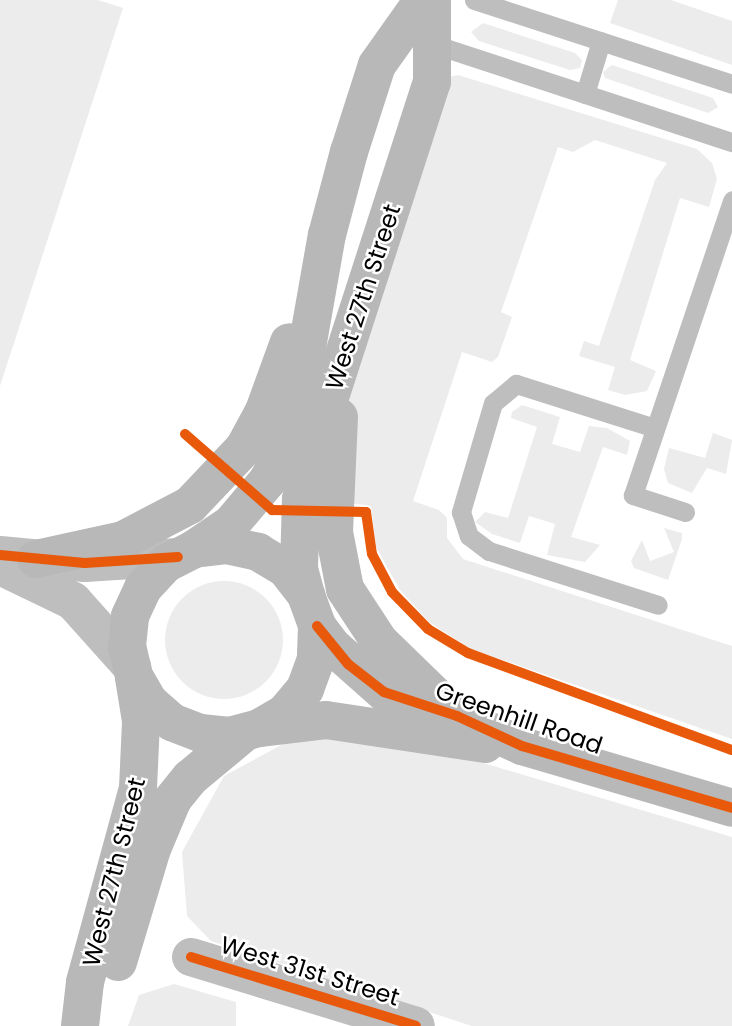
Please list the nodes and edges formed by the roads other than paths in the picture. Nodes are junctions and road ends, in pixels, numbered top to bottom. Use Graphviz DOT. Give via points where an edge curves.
graph roads {
  1 [pos="423,0"];
  2 [pos="432,0"];
  3 [pos="474,0"];
  4 [pos="416,38"];
  5 [pos="601,41"];
  6 [pos="732,84"];
  7 [pos="585,94"];
  8 [pos="732,142"];
  9 [pos="732,200"];
  10 [pos="327,234"];
  11 [pos="342,362"];
  12 [pos="656,428"];
  13 [pos="685,512"];
  14 [pos="186,553"];
  15 [pos="12,560"];
  16 [pos="658,605"];
  17 [pos="311,610"];
  18 [pos="133,671"];
  19 [pos="457,716"];
  20 [pos="252,731"];
  21 [pos="522,746"];
  22 [pos="732,808"];
  23 [pos="191,957"];
  24 [pos="80,1026"];
  25 [pos="94,1026"];
  26 [pos="416,1026"];
  1 -- 4 [label="main road, West 27th Street"];
  2 -- 4 [label="main road, West 27th Street"];
  3 -- 5 [label="lane"];
  4 -- 7 [label="lane"];
  4 -- 10 [label="main road, West 27th Street" via="377,65"];
  4 -- 11 [label="main road, West 27th Street" via="432,82"];
  5 -- 6 [label="lane"];
  5 -- 7 [label="lane"];
  7 -- 8 [label="lane"];
  9 -- 12 [label="lane"];
  10 -- 14 [label="main road, West 27th Street" via="296,410 281,456 268,480 231,524"];
  10 -- 15 [label="main road" via="264,411 226,470 190,505 155,525 92,548"];
  11 -- 17 [label="main road, West 27th Street" via="301,499 299,569"];
  11 -- 19 [label="main road" via="334,532 345,589 379,642"];
  12 -- 13 [label="lane" via="633,495"];
  12 -- 16 [label="lane" via="516,384 493,403 461,512 469,536 489,551"];
  14 -- 15 [label="street" via="85,563"];
  14 -- 17 [label="main road" via="226,545 258,552 286,569"];
  14 -- 18 [label="main road" via="165,564 143,588 130,616 127,646"];
  15 -- 18 [label="street" via="73,601"];
  17 -- 19 [label="main road, Greenhill Road" via="348,664 384,692"];
  17 -- 20 [label="main road" via="316,659 305,689 285,713"];
  18 -- 20 [label="main road" via="149,702 172,722 200,733"];
  18 -- 24 [label="main road, West 27th Street" via="141,720 138,788 85,982"];
  19 -- 21 [label="main road, Greenhill Road"];
  20 -- 21 [label="main road, Greenhill Road" via="326,720 454,742"];
  20 -- 25 [label="main road, West 27th Street" via="190,778 167,811"];
  21 -- 22 [label="main road, Greenhill Road"];
  23 -- 26 [label="street, West 31st Street"];
}
